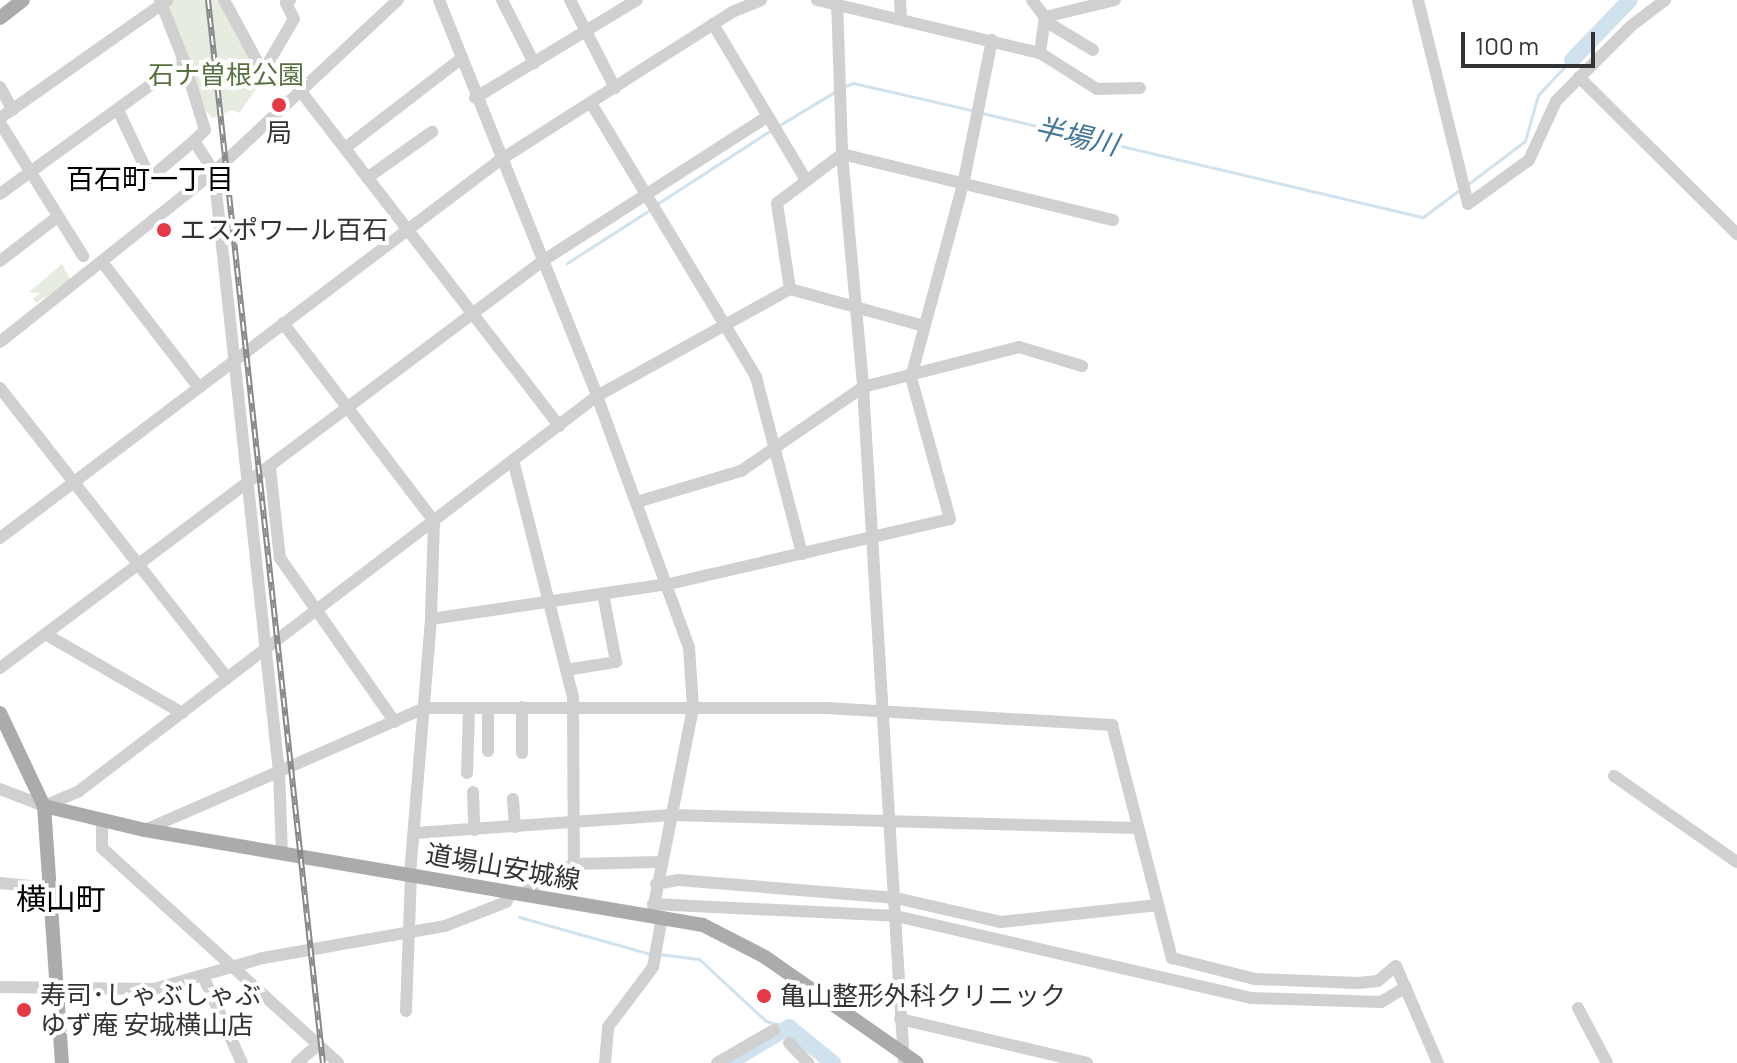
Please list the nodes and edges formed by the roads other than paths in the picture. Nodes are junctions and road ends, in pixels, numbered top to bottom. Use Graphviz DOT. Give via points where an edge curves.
graph roads {
  1 [pos="23,0"];
  2 [pos="224,0"];
  3 [pos="398,0"];
  4 [pos="439,0"];
  5 [pos="502,0"];
  6 [pos="570,0"];
  7 [pos="637,0"];
  8 [pos="761,0"];
  9 [pos="817,0"];
  10 [pos="900,0"];
  11 [pos="1032,0"];
  12 [pos="1115,0"];
  13 [pos="1418,0"];
  14 [pos="1665,0"];
  15 [pos="287,1"];
  16 [pos="163,2"];
  17 [pos="838,2"];
  18 [pos="728,6"];
  19 [pos="0,18"];
  20 [pos="901,18"];
  21 [pos="1045,19"];
  22 [pos="713,24"];
  23 [pos="586,31"];
  24 [pos="992,40"];
  25 [pos="1093,50"];
  26 [pos="1040,53"];
  27 [pos="462,58"];
  28 [pos="184,61"];
  29 [pos="534,63"];
  30 [pos="1579,77"];
  31 [pos="0,87"];
  32 [pos="615,88"];
  33 [pos="1140,88"];
  34 [pos="302,93"];
  35 [pos="475,98"];
  36 [pos="591,103"];
  37 [pos="13,110"];
  38 [pos="119,112"];
  39 [pos="767,117"];
  40 [pos="0,120"];
  41 [pos="432,132"];
  42 [pos="194,141"];
  43 [pos="345,148"];
  44 [pos="842,154"];
  45 [pos="500,160"];
  46 [pos="214,172"];
  47 [pos="28,176"];
  48 [pos="367,178"];
  49 [pos="806,180"];
  50 [pos="964,180"];
  51 [pos="0,194"];
  52 [pos="648,198"];
  53 [pos="56,218"];
  54 [pos="1113,220"];
  55 [pos="406,229"];
  56 [pos="1737,234"];
  57 [pos="83,256"];
  58 [pos="544,260"];
  59 [pos="0,261"];
  60 [pos="102,262"];
  61 [pos="790,289"];
  62 [pos="857,306"];
  63 [pos="469,316"];
  64 [pos="283,323"];
  65 [pos="726,326"];
  66 [pos="924,326"];
  67 [pos="0,342"];
  68 [pos="233,359"];
  69 [pos="1082,366"];
  70 [pos="911,377"];
  71 [pos="198,386"];
  72 [pos="863,387"];
  73 [pos="0,388"];
  74 [pos="597,396"];
  75 [pos="348,409"];
  76 [pos="559,426"];
  77 [pos="775,447"];
  78 [pos="513,460"];
  79 [pos="270,468"];
  80 [pos="73,483"];
  81 [pos="247,485"];
  82 [pos="637,502"];
  83 [pos="434,521"];
  84 [pos="872,536"];
  85 [pos="0,538"];
  86 [pos="802,554"];
  87 [pos="139,568"];
  88 [pos="669,584"];
  89 [pos="603,594"];
  90 [pos="549,601"];
  91 [pos="317,609"];
  92 [pos="431,619"];
  93 [pos="47,635"];
  94 [pos="263,650"];
  95 [pos="0,668"];
  96 [pos="566,670"];
  97 [pos="227,678"];
  98 [pos="522,707"];
  99 [pos="424,708"];
  100 [pos="469,708"];
  101 [pos="488,708"];
  102 [pos="574,708"];
  103 [pos="693,708"];
  104 [pos="882,710"];
  105 [pos="0,713"];
  106 [pos="182,713"];
  107 [pos="395,722"];
  108 [pos="488,751"];
  109 [pos="522,753"];
  110 [pos="279,772"];
  111 [pos="467,773"];
  112 [pos="1614,776"];
  113 [pos="0,789"];
  114 [pos="473,792"];
  115 [pos="513,799"];
  116 [pos="44,806"];
  117 [pos="671,815"];
  118 [pos="102,820"];
  119 [pos="890,822"];
  120 [pos="573,823"];
  121 [pos="515,827"];
  122 [pos="1138,828"];
  123 [pos="145,830"];
  124 [pos="474,830"];
  125 [pos="415,833"];
  126 [pos="282,853"];
  127 [pos="659,862"];
  128 [pos="1737,862"];
  129 [pos="574,864"];
  130 [pos="410,875"];
  131 [pos="0,883"];
  132 [pos="656,884"];
  133 [pos="51,888"];
  134 [pos="515,894"];
  135 [pos="896,898"];
  136 [pos="1158,905"];
  137 [pos="655,913"];
  138 [pos="896,916"];
  139 [pos="406,932"];
  140 [pos="238,967"];
  141 [pos="203,976"];
  142 [pos="0,987"];
  143 [pos="1406,987"];
  144 [pos="56,988"];
  145 [pos="1578,1008"];
  146 [pos="406,1011"];
  147 [pos="900,1019"];
  148 [pos="774,1030"];
  149 [pos="789,1043"];
  150 [pos="318,1045"];
  151 [pos="904,1058"];
  152 [pos="62,1063"];
  153 [pos="242,1063"];
  154 [pos="297,1063"];
  155 [pos="338,1063"];
  156 [pos="605,1063"];
  157 [pos="717,1063"];
  158 [pos="808,1063"];
  159 [pos="917,1063"];
  160 [pos="1087,1063"];
  161 [pos="1438,1063"];
  162 [pos="1607,1063"];
  1 -- 19 [label="main road"];
  2 -- 15 [label="street" via="263,72 294,19"];
  3 -- 34 [label="street"];
  4 -- 27 [label="street"];
  5 -- 29 [label="street"];
  6 -- 23 [label="street"];
  7 -- 23 [label="street"];
  8 -- 18 [label="street"];
  9 -- 17 [label="street"];
  10 -- 20 [label="street"];
  11 -- 21 [label="street"];
  12 -- 21 [label="street"];
  13 -- 30 [label="street" via="1468,204 1529,160 1556,101"];
  14 -- 30 [label="street"];
  16 -- 28 [label="street"];
  16 -- 37 [label="street"];
  17 -- 20 [label="street"];
  17 -- 44 [label="street"];
  18 -- 22 [label="street"];
  20 -- 24 [label="street"];
  21 -- 25 [label="street"];
  21 -- 26 [label="street"];
  22 -- 32 [label="street"];
  22 -- 39 [label="street"];
  23 -- 29 [label="street"];
  23 -- 32 [label="street"];
  24 -- 26 [label="street"];
  24 -- 50 [label="street"];
  26 -- 33 [label="street" via="1097,89"];
  27 -- 35 [label="street"];
  27 -- 43 [label="street"];
  28 -- 38 [label="street"];
  28 -- 42 [label="street" via="205,130"];
  29 -- 35 [label="street"];
  30 -- 56 [label="street"];
  31 -- 37 [label="street"];
  32 -- 36 [label="street"];
  34 -- 43 [label="street"];
  34 -- 46 [label="street"];
  35 -- 45 [label="street"];
  36 -- 45 [label="street"];
  36 -- 52 [label="street"];
  37 -- 40 [label="street"];
  38 -- 42 [label="street" via="150,178"];
  38 -- 47 [label="street"];
  39 -- 49 [label="street"];
  39 -- 52 [label="street"];
  40 -- 47 [label="street"];
  41 -- 48 [label="street"];
  42 -- 46 [label="street"];
  43 -- 48 [label="street"];
  44 -- 49 [label="street"];
  44 -- 50 [label="street"];
  44 -- 62 [label="street"];
  45 -- 55 [label="street"];
  45 -- 58 [label="street"];
  46 -- 60 [label="street"];
  46 -- 68 [label="street"];
  47 -- 51 [label="street"];
  47 -- 53 [label="street"];
  48 -- 55 [label="street"];
  49 -- 61 [label="street" via="777,203"];
  50 -- 54 [label="street"];
  50 -- 66 [label="street"];
  52 -- 58 [label="street"];
  52 -- 65 [label="street"];
  53 -- 57 [label="street"];
  53 -- 59 [label="street"];
  55 -- 63 [label="street"];
  55 -- 64 [label="street"];
  58 -- 63 [label="street"];
  58 -- 74 [label="street"];
  60 -- 67 [label="street"];
  60 -- 71 [label="street"];
  61 -- 62 [label="street"];
  61 -- 65 [label="street"];
  62 -- 66 [label="street"];
  62 -- 72 [label="street"];
  63 -- 75 [label="street"];
  63 -- 76 [label="street"];
  64 -- 68 [label="street"];
  64 -- 75 [label="street"];
  65 -- 74 [label="street"];
  65 -- 77 [label="street" via="756,377"];
  66 -- 70 [label="street"];
  68 -- 71 [label="street"];
  68 -- 81 [label="street"];
  69 -- 70 [label="street" via="1019,347"];
  70 -- 72 [label="street"];
  70 -- 84 [label="street" via="950,519"];
  71 -- 80 [label="street"];
  72 -- 77 [label="street"];
  72 -- 84 [label="street"];
  73 -- 80 [label="street"];
  74 -- 76 [label="street"];
  74 -- 82 [label="street"];
  75 -- 79 [label="street"];
  75 -- 83 [label="street"];
  76 -- 78 [label="street"];
  77 -- 82 [label="street" via="741,471"];
  77 -- 86 [label="street"];
  78 -- 83 [label="street"];
  78 -- 90 [label="street"];
  79 -- 81 [label="street"];
  79 -- 91 [label="street" via="280,558"];
  80 -- 85 [label="street"];
  80 -- 87 [label="street"];
  81 -- 87 [label="street"];
  81 -- 94 [label="street"];
  82 -- 88 [label="street"];
  83 -- 91 [label="street"];
  83 -- 92 [label="street"];
  84 -- 86 [label="street"];
  84 -- 104 [label="street"];
  86 -- 88 [label="street"];
  87 -- 93 [label="street"];
  87 -- 97 [label="street"];
  88 -- 89 [label="street"];
  88 -- 103 [label="street" via="689,647"];
  89 -- 90 [label="street"];
  89 -- 96 [label="street" via="616,662"];
  90 -- 92 [label="street"];
  90 -- 96 [label="street"];
  91 -- 94 [label="street"];
  91 -- 107 [label="street"];
  92 -- 99 [label="street"];
  93 -- 95 [label="street"];
  93 -- 106 [label="street"];
  94 -- 97 [label="street"];
  94 -- 110 [label="street"];
  96 -- 102 [label="street"];
  97 -- 106 [label="street"];
  98 -- 101 [label="street"];
  98 -- 102 [label="street"];
  98 -- 109 [label="street"];
  99 -- 100 [label="street"];
  99 -- 107 [label="street"];
  99 -- 125 [label="street"];
  100 -- 101 [label="street"];
  100 -- 111 [label="street"];
  101 -- 108 [label="street"];
  102 -- 103 [label="street"];
  102 -- 120 [label="street"];
  103 -- 104 [label="street"];
  103 -- 117 [label="street"];
  104 -- 119 [label="street"];
  104 -- 122 [label="street" via="1112,725"];
  105 -- 116 [label="main road"];
  106 -- 116 [label="street" via="79,791"];
  107 -- 110 [label="street"];
  110 -- 123 [label="street"];
  110 -- 126 [label="street"];
  112 -- 128 [label="street"];
  113 -- 116 [label="street"];
  114 -- 124 [label="street"];
  115 -- 121 [label="street"];
  116 -- 118 [label="main road, 道場山安城線"];
  116 -- 133 [label="main road"];
  117 -- 119 [label="street"];
  117 -- 120 [label="street"];
  117 -- 127 [label="street"];
  118 -- 123 [label="main road, 道場山安城線"];
  118 -- 140 [label="street" via="102,848"];
  119 -- 122 [label="street"];
  119 -- 135 [label="street"];
  120 -- 121 [label="street"];
  120 -- 129 [label="street"];
  121 -- 124 [label="street"];
  122 -- 136 [label="street"];
  123 -- 126 [label="main road, 道場山安城線"];
  124 -- 125 [label="street"];
  125 -- 130 [label="street"];
  126 -- 130 [label="main road, 道場山安城線"];
  127 -- 129 [label="street"];
  127 -- 132 [label="street"];
  129 -- 134 [label="street"];
  130 -- 134 [label="main road, 道場山安城線"];
  130 -- 139 [label="street"];
  131 -- 133 [label="street"];
  132 -- 135 [label="street" via="678,880"];
  132 -- 137 [label="street"];
  133 -- 144 [label="main road"];
  134 -- 137 [label="main road, 道場山安城線"];
  134 -- 139 [label="street" via="462,921"];
  135 -- 136 [label="street" via="1001,922"];
  135 -- 138 [label="street"];
  136 -- 143 [label="street" via="1172,958 1178,962 1255,979 1358,983 1378,981 1396,966"];
  137 -- 138 [label="street"];
  137 -- 151 [label="main road, 道場山安城線" via="724,933"];
  137 -- 156 [label="street" via="657,954 608,1027"];
  138 -- 143 [label="street" via="1251,998 1381,1002"];
  138 -- 147 [label="street"];
  139 -- 140 [label="street" via="319,946"];
  139 -- 146 [label="street"];
  140 -- 141 [label="street"];
  140 -- 150 [label="street"];
  141 -- 144 [label="street" via="154,989"];
  141 -- 153 [label="street"];
  142 -- 144 [label="street"];
  143 -- 161 [label="street"];
  144 -- 152 [label="main road"];
  145 -- 162 [label="street"];
  147 -- 151 [label="street"];
  147 -- 160 [label="street"];
  148 -- 157 [label="street"];
  149 -- 158 [label="street"];
  150 -- 154 [label="street"];
  150 -- 155 [label="street"];
  151 -- 159 [label="main road, 道場山安城線"];
}
